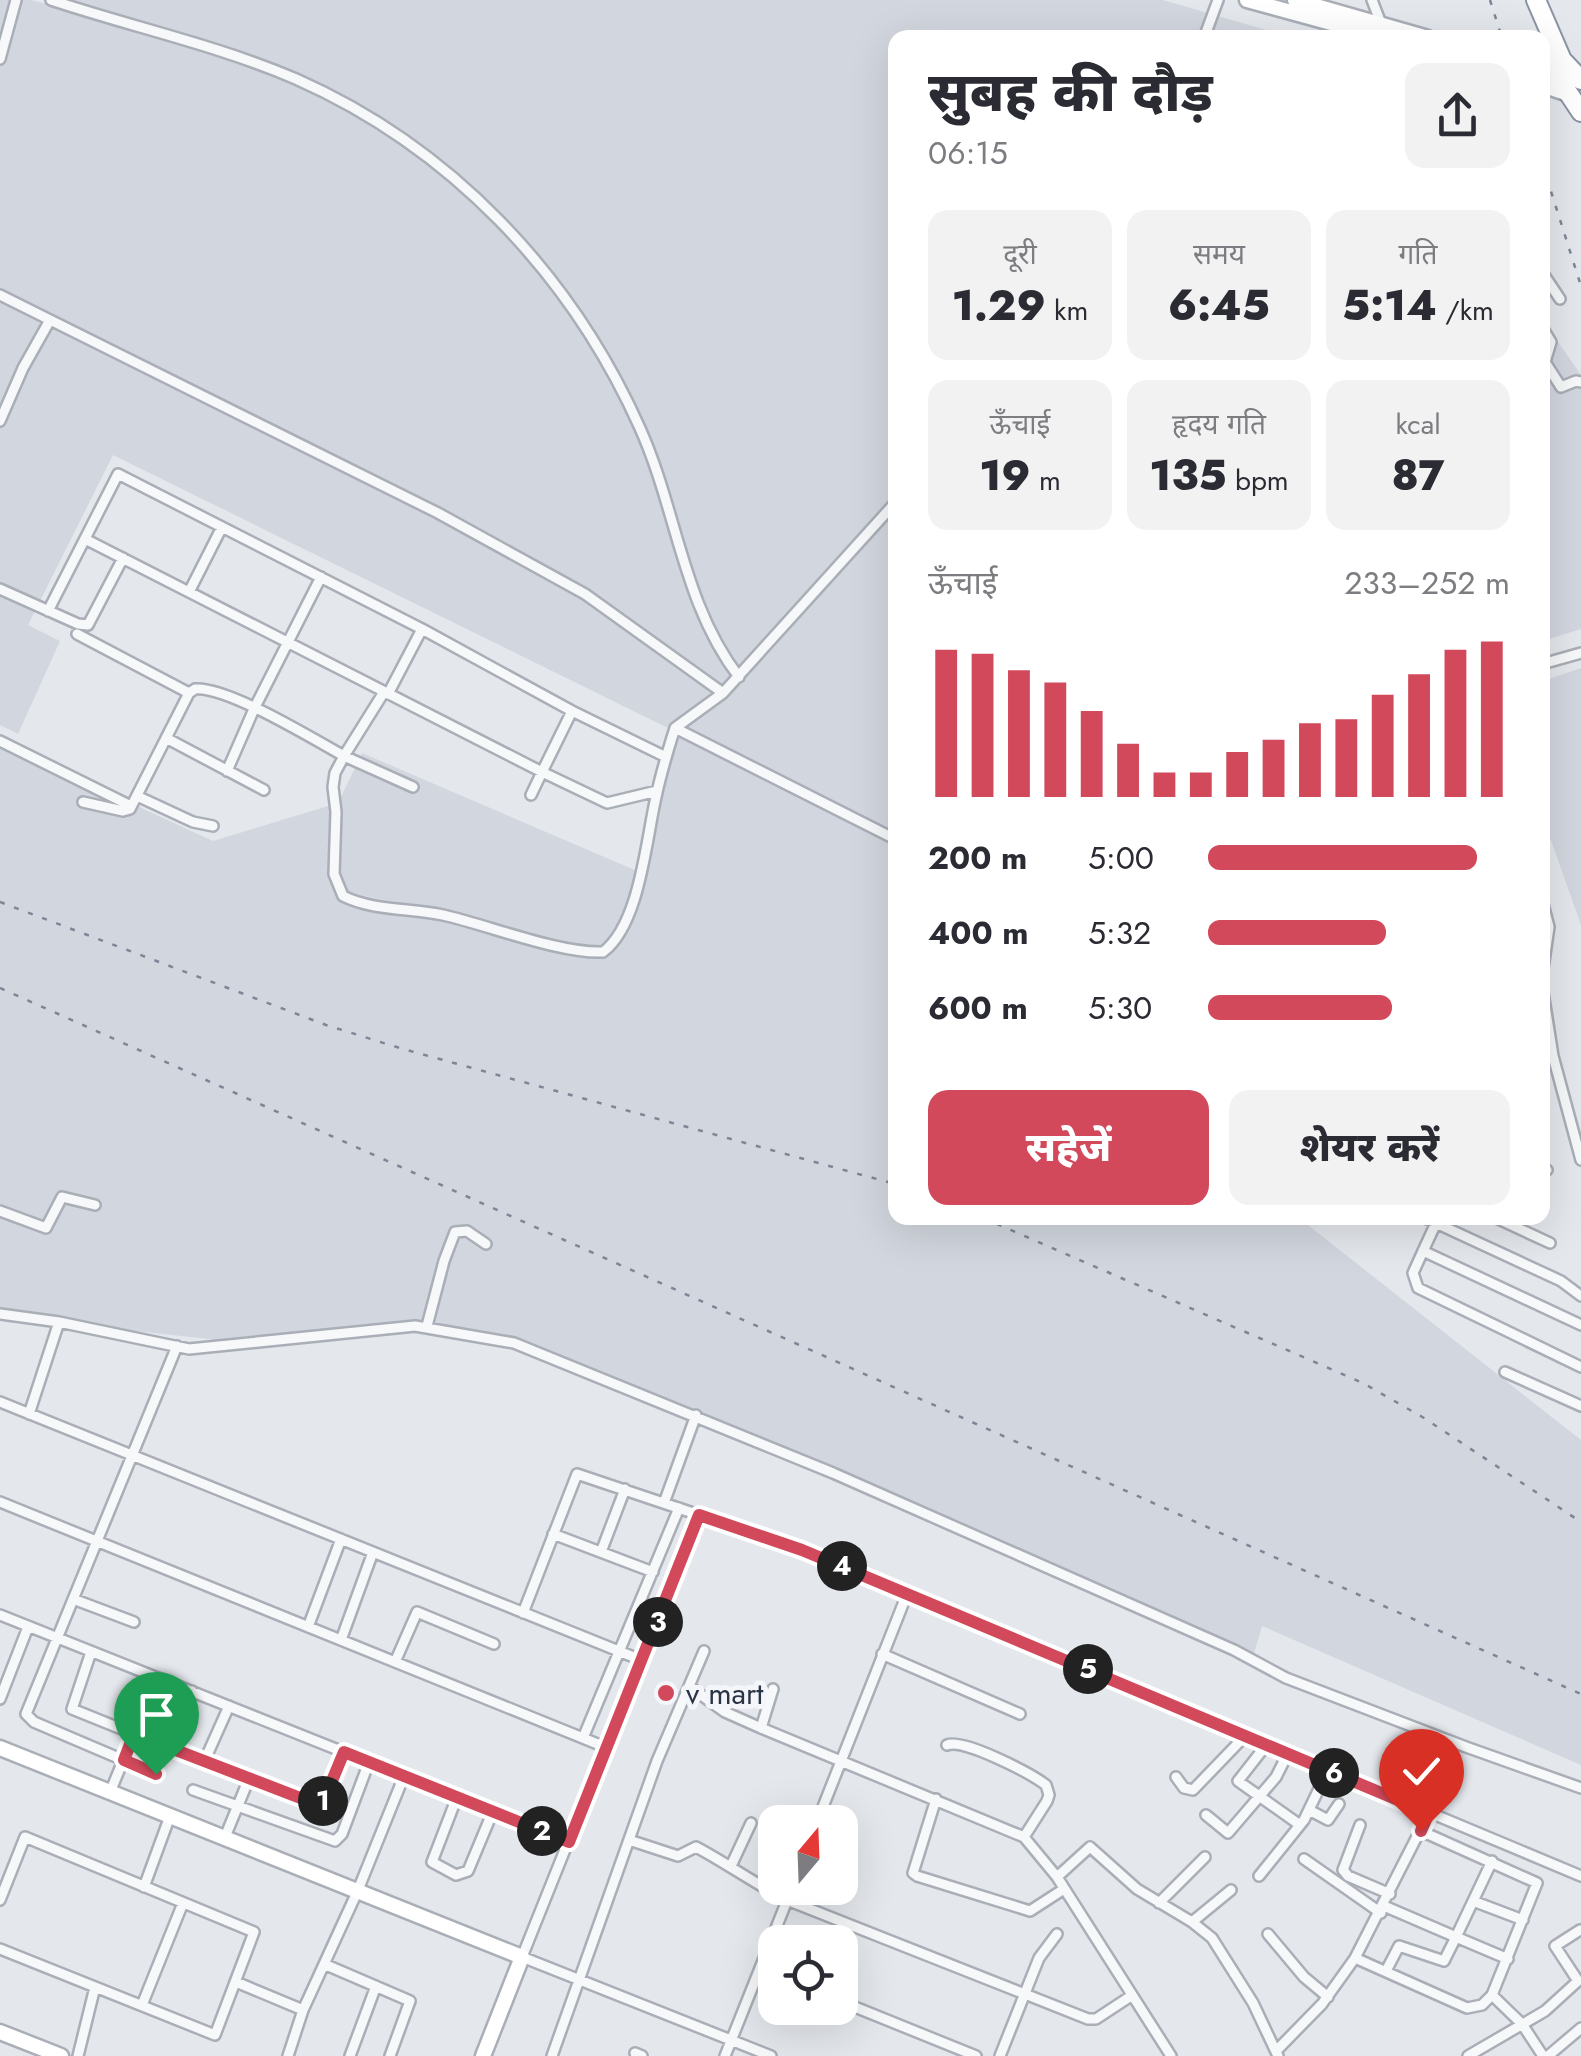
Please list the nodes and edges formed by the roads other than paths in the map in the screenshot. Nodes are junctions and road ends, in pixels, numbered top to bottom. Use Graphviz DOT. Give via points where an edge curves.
graph roads {
  1 [pos="16,0"];
  2 [pos="51,0"];
  3 [pos="1218,0"];
  4 [pos="1247,0"];
  5 [pos="1295,0"];
  6 [pos="1372,0"];
  7 [pos="1524,0"];
  8 [pos="1536,0"];
  9 [pos="1207,30"];
  10 [pos="1350,30"];
  11 [pos="1384,30"];
  12 [pos="1538,30"];
  13 [pos="1549,30"];
  14 [pos="1550,32"];
  15 [pos="1550,57"];
  16 [pos="0,59"];
  17 [pos="1561,80"];
  18 [pos="1581,112"];
  19 [pos="1550,284"];
  20 [pos="0,294"];
  21 [pos="1560,298"];
  22 [pos="50,320"];
  23 [pos="1550,370"];
  24 [pos="1581,382"];
  25 [pos="0,420"];
  26 [pos="888,512"];
  27 [pos="222,527"];
  28 [pos="84,539"];
  29 [pos="123,558"];
  30 [pos="321,578"];
  31 [pos="0,589"];
  32 [pos="189,592"];
  33 [pos="48,611"];
  34 [pos="422,629"];
  35 [pos="77,634"];
  36 [pos="288,642"];
  37 [pos="1581,653"];
  38 [pos="1550,662"];
  39 [pos="739,677"];
  40 [pos="189,693"];
  41 [pos="386,693"];
  42 [pos="724,694"];
  43 [pos="254,709"];
  44 [pos="572,711"];
  45 [pos="675,728"];
  46 [pos="166,738"];
  47 [pos="0,741"];
  48 [pos="344,756"];
  49 [pos="666,757"];
  50 [pos="228,771"];
  51 [pos="542,772"];
  52 [pos="413,787"];
  53 [pos="264,790"];
  54 [pos="657,791"];
  55 [pos="531,795"];
  56 [pos="134,801"];
  57 [pos="83,802"];
  58 [pos="212,826"];
  59 [pos="888,836"];
  60 [pos="1550,1037"];
  61 [pos="1581,1160"];
  62 [pos="95,1205"];
  63 [pos="0,1210"];
  64 [pos="1435,1225"];
  65 [pos="1440,1225"];
  66 [pos="1457,1225"];
  67 [pos="1511,1225"];
  68 [pos="1454,1231"];
  69 [pos="1550,1243"];
  70 [pos="486,1244"];
  71 [pos="1423,1251"];
  72 [pos="1581,1296"];
  73 [pos="0,1314"];
  74 [pos="59,1322"];
  75 [pos="1581,1325"];
  76 [pos="427,1326"];
  77 [pos="177,1346"];
  78 [pos="1581,1367"];
  79 [pos="1505,1372"];
  80 [pos="1,1406"];
  81 [pos="1581,1406"];
  82 [pos="30,1414"];
  83 [pos="696,1416"];
  84 [pos="130,1454"];
  85 [pos="625,1490"];
  86 [pos="0,1502"];
  87 [pos="664,1503"];
  88 [pos="680,1508"];
  89 [pos="699,1515"];
  90 [pos="553,1534"];
  91 [pos="341,1539"];
  92 [pos="96,1540"];
  93 [pos="373,1552"];
  94 [pos="601,1552"];
  95 [pos="653,1572"];
  96 [pos="907,1594"];
  97 [pos="73,1599"];
  98 [pos="523,1614"];
  99 [pos="0,1615"];
  100 [pos="134,1622"];
  101 [pos="28,1627"];
  102 [pos="308,1627"];
  103 [pos="58,1638"];
  104 [pos="341,1640"];
  105 [pos="494,1644"];
  106 [pos="620,1651"];
  107 [pos="91,1652"];
  108 [pos="704,1652"];
  109 [pos="882,1654"];
  110 [pos="641,1660"];
  111 [pos="395,1662"];
  112 [pos="690,1687"];
  113 [pos="773,1688"];
  114 [pos="192,1691"];
  115 [pos="0,1699"];
  116 [pos="228,1706"];
  117 [pos="1020,1714"];
  118 [pos="761,1728"];
  119 [pos="134,1734"];
  120 [pos="1246,1735"];
  121 [pos="583,1738"];
  122 [pos="947,1744"];
  123 [pos="1267,1744"];
  124 [pos="605,1747"];
  125 [pos="0,1748"];
  126 [pos="170,1748"];
  127 [pos="344,1752"];
  128 [pos="1288,1754"];
  129 [pos="124,1760"];
  130 [pos="840,1761"];
  131 [pos="204,1762"];
  132 [pos="369,1762"];
  133 [pos="1328,1770"];
  134 [pos="156,1774"];
  135 [pos="404,1776"];
  136 [pos="1176,1777"];
  137 [pos="248,1780"];
  138 [pos="1581,1788"];
  139 [pos="111,1790"];
  140 [pos="193,1790"];
  141 [pos="457,1797"];
  142 [pos="1259,1797"];
  143 [pos="936,1799"];
  144 [pos="1339,1804"];
  145 [pos="823,1805"];
  146 [pos="237,1807"];
  147 [pos="1309,1810"];
  148 [pos="493,1812"];
  149 [pos="1429,1813"];
  150 [pos="1206,1815"];
  151 [pos="170,1816"];
  152 [pos="751,1823"];
  153 [pos="1300,1825"];
  154 [pos="1360,1825"];
  155 [pos="1421,1831"];
  156 [pos="224,1837"];
  157 [pos="1024,1837"];
  158 [pos="629,1840"];
  159 [pos="569,1842"];
  160 [pos="1205,1857"];
  161 [pos="1304,1859"];
  162 [pos="1492,1860"];
  163 [pos="1548,1863"];
  164 [pos="732,1866"];
  165 [pos="1259,1876"];
  166 [pos="1581,1876"];
  167 [pos="1056,1878"];
  168 [pos="1538,1882"];
  169 [pos="3,1885"];
  170 [pos="758,1885"];
  171 [pos="144,1887"];
  172 [pos="1064,1889"];
  173 [pos="358,1890"];
  174 [pos="1230,1890"];
  175 [pos="1390,1894"];
  176 [pos="0,1900"];
  177 [pos="1472,1900"];
  178 [pos="183,1903"];
  179 [pos="1159,1903"];
  180 [pos="800,1905"];
  181 [pos="1382,1910"];
  182 [pos="1523,1920"];
  183 [pos="1192,1922"];
  184 [pos="1580,1930"];
  185 [pos="1057,1934"];
  186 [pos="1268,1934"];
  187 [pos="1456,1936"];
  188 [pos="0,1948"];
  189 [pos="522,1957"];
  190 [pos="1355,1958"];
  191 [pos="1508,1959"];
  192 [pos="324,1964"];
  193 [pos="1386,1971"];
  194 [pos="758,1974"];
  195 [pos="578,1978"];
  196 [pos="236,1982"];
  197 [pos="1580,1983"];
  198 [pos="95,1986"];
  199 [pos="376,1986"];
  200 [pos="1026,1994"];
  201 [pos="1492,1995"];
  202 [pos="1131,1996"];
  203 [pos="1328,1997"];
  204 [pos="142,2006"];
  205 [pos="858,2007"];
  206 [pos="303,2010"];
  207 [pos="1522,2024"];
  208 [pos="1581,2028"];
  209 [pos="0,2032"];
  210 [pos="732,2040"];
  211 [pos="1277,2054"];
  212 [pos="62,2056"];
  213 [pos="78,2056"];
  214 [pos="288,2056"];
  215 [pos="350,2056"];
  216 [pos="390,2056"];
  217 [pos="483,2056"];
  218 [pos="552,2056"];
  219 [pos="725,2056"];
  220 [pos="771,2056"];
  221 [pos="976,2056"];
  222 [pos="1000,2056"];
  223 [pos="1170,2056"];
  224 [pos="1468,2056"];
  225 [pos="1546,2056"];
  1 -- 16 [label="street"];
  2 -- 39 [label="street" via="294,79 378,122 478,200 551,279 610,368 649,448 690,588"];
  3 -- 9 [label="street"];
  4 -- 10 [label="street"];
  5 -- 11 [label="street"];
  6 -- 11 [label="street"];
  7 -- 12 [label="highway"];
  8 -- 13 [label="highway"];
  14 -- 17 [label="highway" via="1562,60"];
  15 -- 17 [label="highway"];
  17 -- 18 [label="highway"];
  19 -- 21 [label="street"];
  20 -- 22 [label="street"];
  22 -- 25 [label="street"];
  22 -- 42 [label="street" via="438,513 585,594"];
  23 -- 24 [label="street" via="1561,388"];
  26 -- 39 [label="street"];
  27 -- 28 [label="street" via="118,474"];
  27 -- 30 [label="street"];
  27 -- 32 [label="street"];
  28 -- 29 [label="street"];
  28 -- 33 [label="street"];
  29 -- 32 [label="street"];
  29 -- 33 [label="street" via="88,625"];
  30 -- 34 [label="street"];
  30 -- 36 [label="street"];
  31 -- 33 [label="street"];
  32 -- 36 [label="street"];
  34 -- 41 [label="street"];
  34 -- 44 [label="street"];
  35 -- 40 [label="street"];
  36 -- 41 [label="street"];
  36 -- 43 [label="street"];
  37 -- 38 [label="street"];
  39 -- 42 [label="street"];
  40 -- 43 [label="street" via="201,688"];
  40 -- 46 [label="street"];
  41 -- 48 [label="street"];
  41 -- 51 [label="street"];
  42 -- 45 [label="street"];
  43 -- 48 [label="street"];
  43 -- 50 [label="street"];
  44 -- 49 [label="street"];
  44 -- 51 [label="street"];
  45 -- 49 [label="street"];
  45 -- 59 [label="street"];
  46 -- 50 [label="street"];
  46 -- 56 [label="street"];
  47 -- 56 [label="street"];
  48 -- 52 [label="street"];
  48 -- 54 [label="street" via="332,786 334,874 343,896 596,952 608,949 628,913"];
  49 -- 54 [label="street"];
  50 -- 53 [label="street"];
  51 -- 54 [label="street" via="607,803"];
  51 -- 55 [label="street"];
  56 -- 57 [label="street" via="123,811"];
  56 -- 58 [label="street"];
  60 -- 61 [label="street"];
  62 -- 63 [label="street" via="62,1197 46,1228"];
  64 -- 71 [label="street"];
  65 -- 68 [label="street"];
  66 -- 68 [label="street"];
  67 -- 69 [label="street"];
  68 -- 72 [label="street"];
  70 -- 76 [label="street" via="456,1232"];
  71 -- 75 [label="street"];
  71 -- 78 [label="street" via="1414,1273 1418,1288"];
  73 -- 74 [label="street"];
  74 -- 77 [label="street"];
  74 -- 82 [label="street"];
  76 -- 77 [label="street"];
  76 -- 83 [label="street" via="514,1343"];
  77 -- 84 [label="street"];
  79 -- 81 [label="street"];
  80 -- 82 [label="street"];
  82 -- 84 [label="street"];
  83 -- 87 [label="street"];
  83 -- 138 [label="street" via="1286,1678"];
  84 -- 91 [label="street"];
  84 -- 92 [label="street"];
  85 -- 87 [label="street"];
  85 -- 90 [label="street" via="577,1474"];
  85 -- 94 [label="street"];
  86 -- 92 [label="street"];
  87 -- 88 [label="street"];
  88 -- 89 [label="street"];
  88 -- 95 [label="street"];
  89 -- 96 [label="street"];
  89 -- 110 [label="street"];
  90 -- 94 [label="street"];
  90 -- 98 [label="street"];
  91 -- 93 [label="street"];
  91 -- 102 [label="street"];
  92 -- 97 [label="street"];
  92 -- 102 [label="street"];
  93 -- 98 [label="street"];
  93 -- 104 [label="street"];
  94 -- 95 [label="street"];
  95 -- 106 [label="street"];
  96 -- 109 [label="street"];
  96 -- 120 [label="street"];
  97 -- 100 [label="street"];
  97 -- 103 [label="street"];
  98 -- 106 [label="street"];
  99 -- 101 [label="street"];
  101 -- 103 [label="street"];
  101 -- 115 [label="street"];
  102 -- 104 [label="street"];
  103 -- 107 [label="street"];
  103 -- 129 [label="street" via="26,1716"];
  104 -- 111 [label="street"];
  105 -- 111 [label="street" via="416,1612"];
  106 -- 110 [label="street"];
  106 -- 121 [label="street"];
  107 -- 114 [label="street"];
  107 -- 119 [label="street" via="72,1709"];
  108 -- 112 [label="street"];
  109 -- 117 [label="street"];
  109 -- 130 [label="street"];
  110 -- 124 [label="street"];
  111 -- 121 [label="street"];
  112 -- 118 [label="street"];
  112 -- 158 [label="street"];
  113 -- 118 [label="street"];
  114 -- 116 [label="street"];
  114 -- 126 [label="street"];
  116 -- 127 [label="street"];
  116 -- 131 [label="street"];
  118 -- 130 [label="street"];
  119 -- 126 [label="street"];
  119 -- 129 [label="street"];
  120 -- 123 [label="street"];
  120 -- 136 [label="street" via="1193,1790"];
  121 -- 124 [label="street"];
  122 -- 157 [label="street" via="1002,1760 1046,1785 1047,1801"];
  123 -- 128 [label="street"];
  123 -- 142 [label="street" via="1238,1782"];
  124 -- 159 [label="street"];
  125 -- 139 [label="street"];
  126 -- 131 [label="street"];
  127 -- 132 [label="street"];
  127 -- 137 [label="street" via="324,1800 316,1804"];
  128 -- 133 [label="street"];
  128 -- 142 [label="street"];
  129 -- 134 [label="street"];
  129 -- 139 [label="street"];
  130 -- 143 [label="street"];
  130 -- 145 [label="street"];
  131 -- 137 [label="street"];
  132 -- 135 [label="street"];
  132 -- 146 [label="street" via="335,1841"];
  133 -- 147 [label="street"];
  133 -- 149 [label="street"];
  135 -- 141 [label="street"];
  135 -- 173 [label="street"];
  137 -- 146 [label="street"];
  139 -- 151 [label="street"];
  140 -- 146 [label="street"];
  141 -- 148 [label="street"];
  141 -- 148 [label="street" via="432,1862 456,1874 468,1870"];
  142 -- 150 [label="street" via="1228,1833"];
  142 -- 153 [label="street"];
  143 -- 157 [label="street"];
  143 -- 172 [label="street" via="914,1860 916,1876 1030,1911"];
  144 -- 147 [label="street" via="1328,1820"];
  146 -- 156 [label="street"];
  147 -- 153 [label="street"];
  148 -- 159 [label="street"];
  149 -- 155 [label="street"];
  149 -- 163 [label="street"];
  151 -- 156 [label="street"];
  151 -- 171 [label="street"];
  152 -- 164 [label="street"];
  153 -- 165 [label="street"];
  154 -- 175 [label="street" via="1343,1870"];
  155 -- 162 [label="street"];
  155 -- 175 [label="street"];
  156 -- 173 [label="street"];
  157 -- 167 [label="street"];
  158 -- 164 [label="street" via="678,1856 694,1846"];
  158 -- 195 [label="street"];
  159 -- 189 [label="street"];
  160 -- 179 [label="street"];
  161 -- 181 [label="street"];
  162 -- 168 [label="street"];
  162 -- 177 [label="street"];
  163 -- 166 [label="street"];
  163 -- 168 [label="street"];
  164 -- 170 [label="street"];
  167 -- 172 [label="street"];
  167 -- 179 [label="street" via="1090,1847"];
  168 -- 182 [label="street"];
  169 -- 171 [label="street" via="25,1837"];
  169 -- 176 [label="street"];
  171 -- 178 [label="street"];
  172 -- 202 [label="street"];
  173 -- 189 [label="street"];
  173 -- 192 [label="street"];
  174 -- 183 [label="street"];
  175 -- 181 [label="street"];
  177 -- 182 [label="street"];
  177 -- 187 [label="street"];
  178 -- 196 [label="street" via="254,1932"];
  178 -- 204 [label="street"];
  179 -- 183 [label="street"];
  180 -- 200 [label="street"];
  181 -- 187 [label="street"];
  181 -- 190 [label="street"];
  182 -- 191 [label="street"];
  183 -- 211 [label="street" via="1232,1968"];
  184 -- 197 [label="street" via="1555,1946"];
  185 -- 200 [label="street"];
  186 -- 203 [label="street"];
  187 -- 191 [label="street"];
  187 -- 193 [label="street" via="1442,1962 1399,1946"];
  188 -- 198 [label="street"];
  189 -- 195 [label="street"];
  189 -- 217 [label="street"];
  190 -- 193 [label="street"];
  190 -- 203 [label="street"];
  191 -- 201 [label="street"];
  192 -- 199 [label="street"];
  192 -- 206 [label="street"];
  193 -- 201 [label="street" via="1467,2008"];
  194 -- 210 [label="street"];
  195 -- 210 [label="street"];
  195 -- 218 [label="street"];
  196 -- 204 [label="street" via="215,2035"];
  196 -- 206 [label="street"];
  197 -- 207 [label="street"];
  198 -- 204 [label="street"];
  198 -- 213 [label="street"];
  199 -- 215 [label="street"];
  199 -- 216 [label="street" via="410,2001"];
  200 -- 202 [label="street" via="1088,2020"];
  200 -- 222 [label="street"];
  201 -- 207 [label="street"];
  202 -- 223 [label="street"];
  203 -- 211 [label="street"];
  205 -- 221 [label="street"];
  206 -- 214 [label="street"];
  207 -- 224 [label="street"];
  207 -- 225 [label="street"];
  208 -- 225 [label="street"];
  209 -- 212 [label="street"];
  210 -- 219 [label="street"];
  210 -- 220 [label="street"];
}
